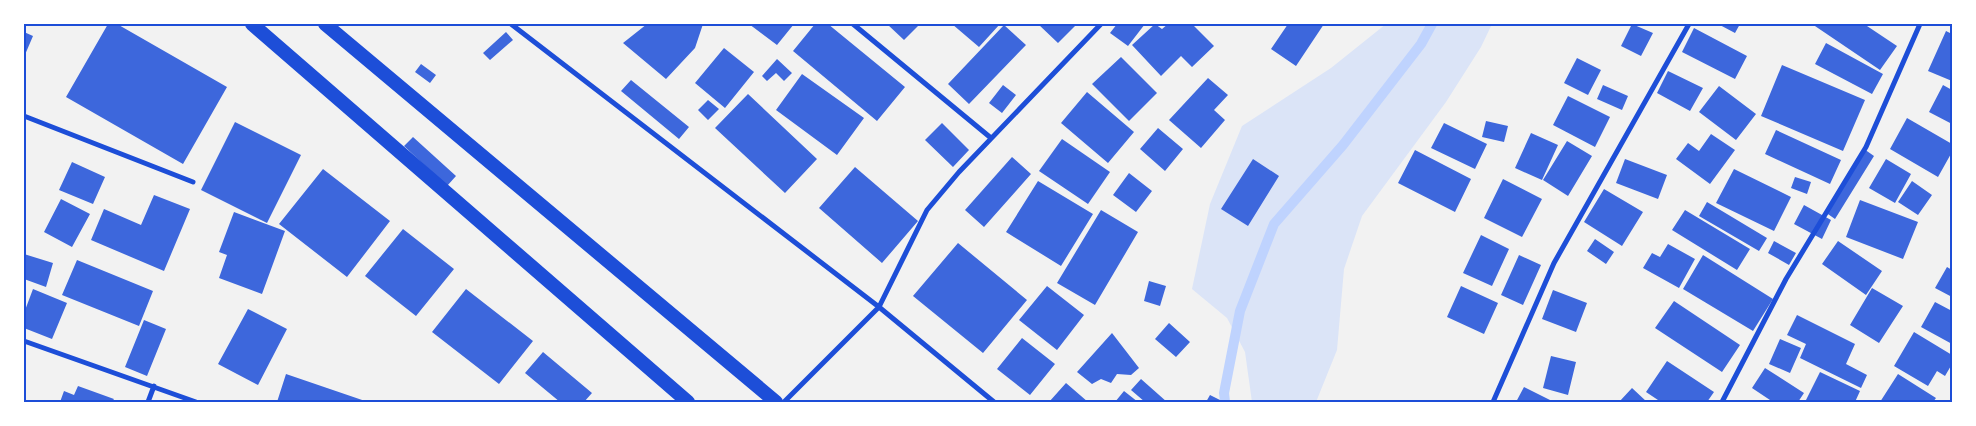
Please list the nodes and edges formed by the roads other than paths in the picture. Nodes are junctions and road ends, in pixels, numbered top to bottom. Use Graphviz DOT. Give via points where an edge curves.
graph roads {
  1 [pos="252,24"];
  2 [pos="325,24"];
  3 [pos="511,24"];
  4 [pos="853,24"];
  5 [pos="1101,24"];
  6 [pos="1689,24"];
  7 [pos="1920,24"];
  8 [pos="24,116"];
  9 [pos="990,138"];
  10 [pos="193,182"];
  11 [pos="879,308"];
  12 [pos="24,341"];
  13 [pos="154,386"];
  14 [pos="148,402"];
  15 [pos="196,402"];
  16 [pos="688,402"];
  17 [pos="776,402"];
  18 [pos="784,402"];
  19 [pos="994,402"];
  20 [pos="1493,402"];
  21 [pos="1722,402"];
  1 -- 16 [label="highway"];
  2 -- 17 [label="highway"];
  3 -- 11 [label="street"];
  4 -- 9 [label="street"];
  5 -- 9 [label="street"];
  6 -- 20 [label="street" via="1554,263"];
  7 -- 21 [label="street" via="1866,147 1786,279"];
  8 -- 10 [label="street"];
  9 -- 11 [label="street" via="927,210"];
  11 -- 18 [label="street"];
  11 -- 19 [label="street"];
  12 -- 13 [label="street"];
  13 -- 14 [label="street"];
  13 -- 15 [label="street"];
}
